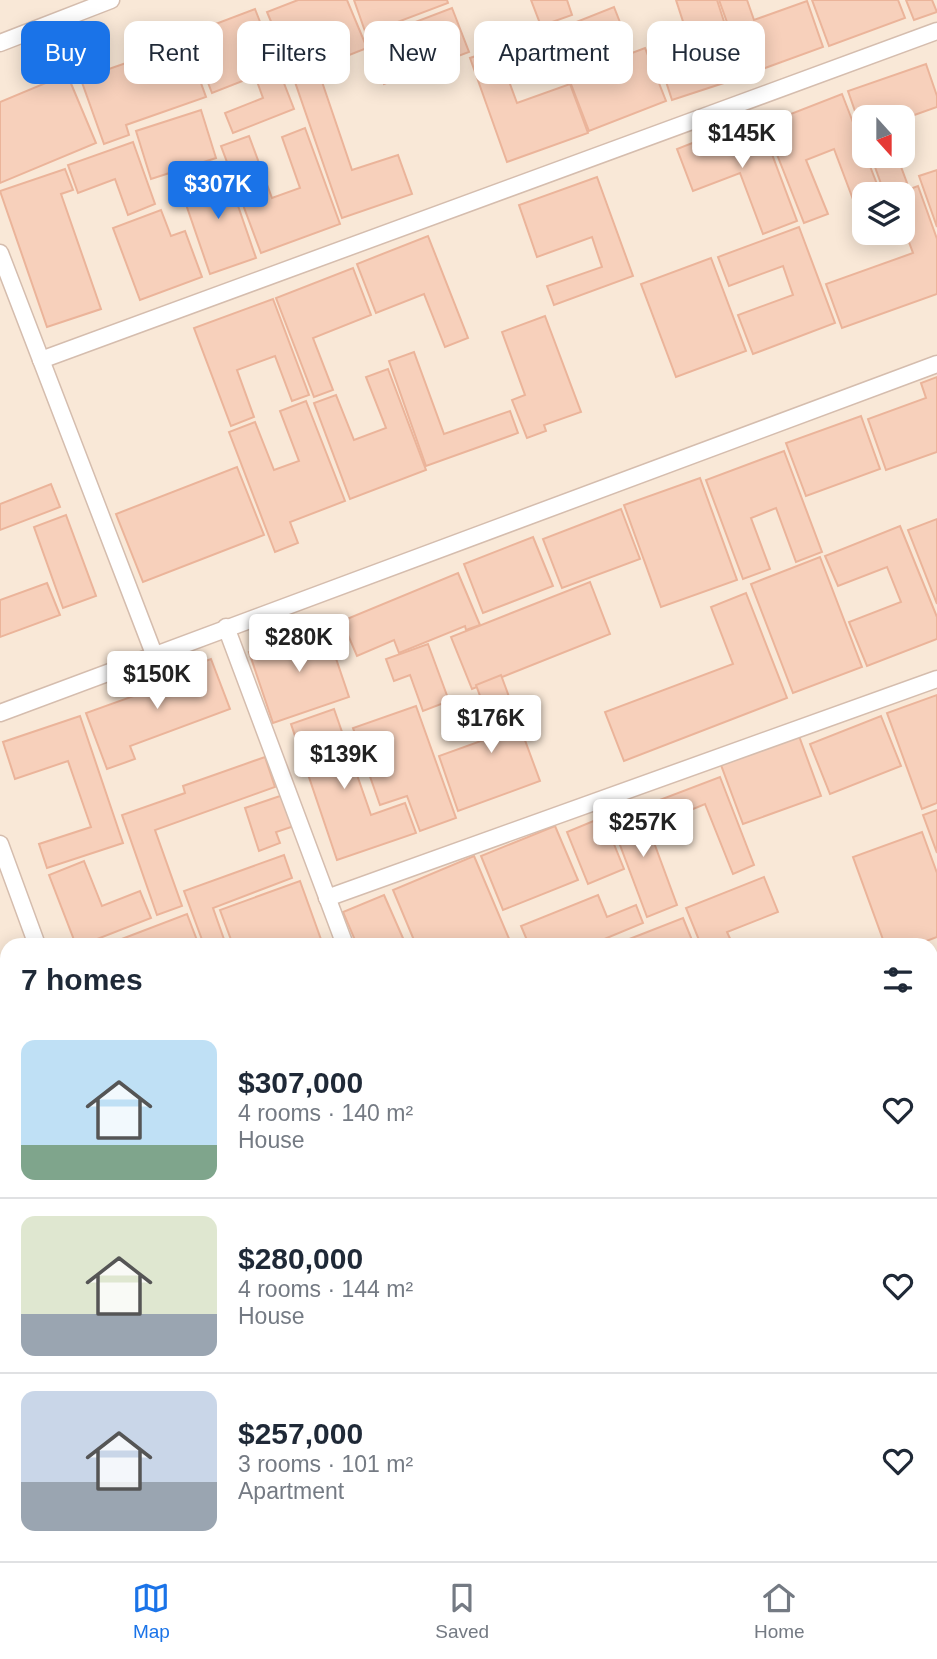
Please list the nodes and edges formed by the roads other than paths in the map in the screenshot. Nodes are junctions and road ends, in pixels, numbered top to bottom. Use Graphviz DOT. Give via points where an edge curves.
graph roads {
  1 [pos="111,0"];
  2 [pos="937,30"];
  3 [pos="0,43"];
  4 [pos="0,254"];
  5 [pos="41,360"];
  6 [pos="937,364"];
  7 [pos="226,627"];
  8 [pos="154,654"];
  9 [pos="937,679"];
  10 [pos="0,713"];
  11 [pos="0,844"];
  12 [pos="327,898"];
  13 [pos="34,938"];
  14 [pos="342,938"];
  1 -- 3 [label="lane"];
  2 -- 5 [label="lane"];
  4 -- 5 [label="lane"];
  5 -- 8 [label="lane"];
  6 -- 7 [label="lane"];
  7 -- 8 [label="lane"];
  7 -- 12 [label="lane"];
  8 -- 10 [label="lane"];
  9 -- 12 [label="lane"];
  11 -- 13 [label="lane"];
  12 -- 14 [label="lane"];
}
